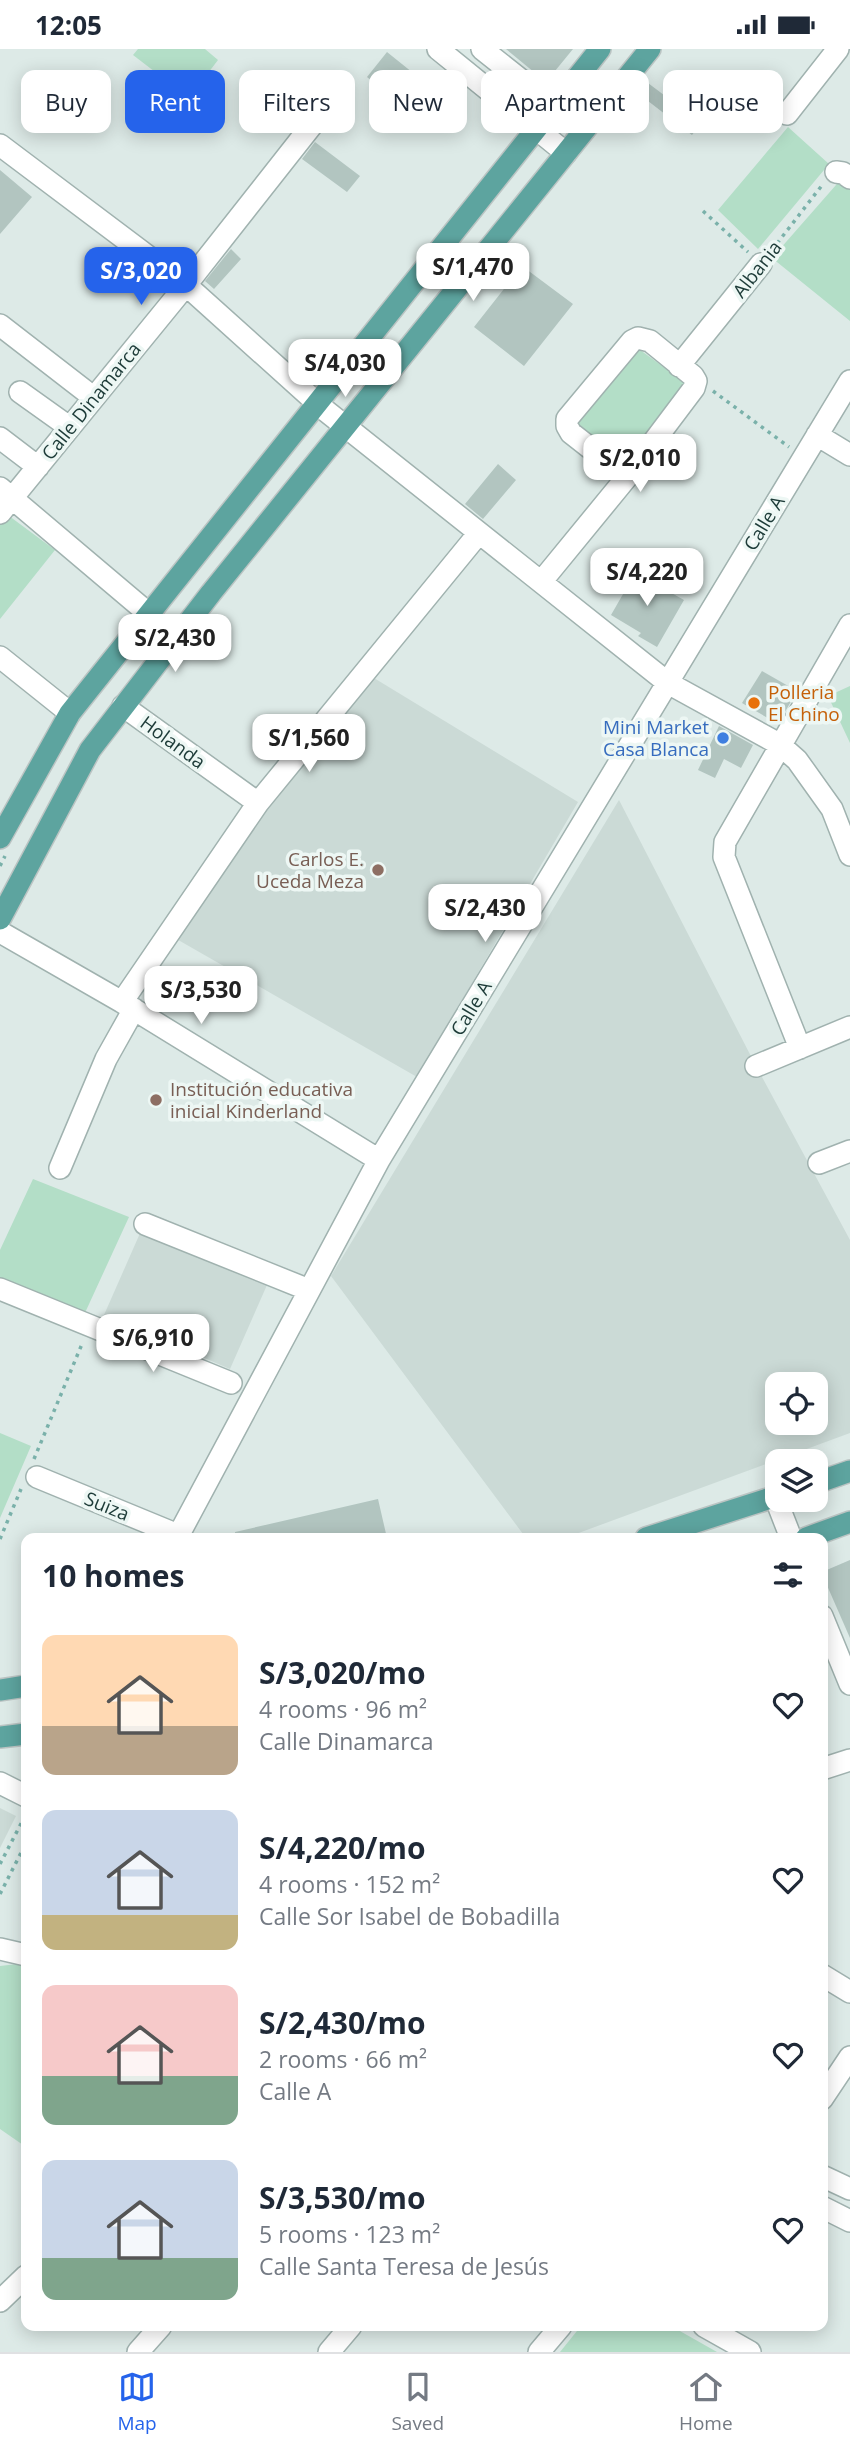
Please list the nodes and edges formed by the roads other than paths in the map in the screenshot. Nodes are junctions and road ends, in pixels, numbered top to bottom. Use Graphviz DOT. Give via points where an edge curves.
graph roads {
  1 [pos="438,49"];
  2 [pos="482,49"];
  3 [pos="600,49"];
  4 [pos="650,49"];
  5 [pos="838,49"];
  6 [pos="509,70"];
  7 [pos="583,70"];
  8 [pos="633,70"];
  9 [pos="481,83"];
  10 [pos="787,114"];
  11 [pos="306,133"];
  12 [pos="535,133"];
  13 [pos="543,133"];
  14 [pos="582,133"];
  15 [pos="0,145"];
  16 [pos="566,153"];
  17 [pos="761,264"];
  18 [pos="186,285"];
  19 [pos="0,325"];
  20 [pos="679,366"];
  21 [pos="850,381"];
  22 [pos="20,392"];
  23 [pos="93,397"];
  24 [pos="317,401"];
  25 [pos="69,427"];
  26 [pos="346,427"];
  27 [pos="817,435"];
  28 [pos="0,437"];
  29 [pos="850,455"];
  30 [pos="38,467"];
  31 [pos="627,477"];
  32 [pos="4,500"];
  33 [pos="480,533"];
  34 [pos="541,582"];
  35 [pos="149,614"];
  36 [pos="850,625"];
  37 [pos="0,657"];
  38 [pos="667,683"];
  39 [pos="123,706"];
  40 [pos="70,713"];
  41 [pos="779,744"];
  42 [pos="257,803"];
  43 [pos="0,838"];
  44 [pos="850,855"];
  45 [pos="0,919"];
  46 [pos="0,932"];
  47 [pos="128,1005"];
  48 [pos="850,1027"];
  49 [pos="800,1048"];
  50 [pos="756,1066"];
  51 [pos="850,1151"];
  52 [pos="379,1160"];
  53 [pos="819,1163"];
  54 [pos="60,1168"];
  55 [pos="145,1224"];
  56 [pos="0,1289"];
  57 [pos="309,1290"];
  58 [pos="231,1383"];
  59 [pos="850,1471"];
  60 [pos="30,1476"];
  61 [pos="828,1479"];
  62 [pos="765,1500"];
  63 [pos="781,1512"];
  64 [pos="850,1522"];
  65 [pos="167,1533"];
  66 [pos="179,1533"];
  67 [pos="662,1533"];
  68 [pos="789,1533"];
  69 [pos="820,1533"];
  70 [pos="828,1631"];
  71 [pos="850,1684"];
  72 [pos="21,1687"];
  73 [pos="0,1690"];
  74 [pos="21,1735"];
  75 [pos="0,1737"];
  76 [pos="850,1759"];
  77 [pos="828,1767"];
  78 [pos="0,1783"];
  79 [pos="21,1794"];
  80 [pos="0,1949"];
  81 [pos="21,1954"];
  82 [pos="828,1979"];
  83 [pos="850,1992"];
  84 [pos="850,2057"];
  85 [pos="828,2090"];
  86 [pos="828,2179"];
  87 [pos="850,2189"];
  88 [pos="828,2210"];
  89 [pos="850,2221"];
  90 [pos="21,2281"];
  91 [pos="0,2301"];
  92 [pos="157,2331"];
  93 [pos="347,2331"];
  94 [pos="557,2331"];
  95 [pos="712,2331"];
  96 [pos="741,2350"];
  97 [pos="138,2352"];
  98 [pos="329,2352"];
  99 [pos="539,2352"];
  1 -- 9 [label="street"];
  2 -- 6 [label="street"];
  3 -- 7 [label="main road"];
  4 -- 8 [label="main road"];
  5 -- 10 [label="street"];
  11 -- 18 [label="street, Calle Dinamarca"];
  12 -- 24 [label="main road"];
  13 -- 16 [label="street"];
  14 -- 16 [label="main road"];
  15 -- 18 [label="street"];
  16 -- 26 [label="main road"];
  17 -- 20 [label="street, Albania"];
  18 -- 23 [label="street, Calle Dinamarca"];
  18 -- 24 [label="street"];
  19 -- 23 [label="street"];
  20 -- 31 [label="street" via="696,381 694,388"];
  20 -- 31 [label="street" via="650,341 638,338 567,419 571,433"];
  21 -- 27 [label="street, Calle A"];
  22 -- 25 [label="street"];
  23 -- 25 [label="street, Calle Dinamarca"];
  24 -- 26 [label="street"];
  24 -- 35 [label="main road"];
  25 -- 30 [label="street, Calle Dinamarca"];
  26 -- 33 [label="street"];
  26 -- 39 [label="main road"];
  27 -- 29 [label="street"];
  27 -- 38 [label="street, Calle A"];
  28 -- 30 [label="street"];
  30 -- 32 [label="street, Calle Dinamarca"];
  31 -- 34 [label="street"];
  32 -- 35 [label="street"];
  33 -- 34 [label="street"];
  33 -- 42 [label="street"];
  34 -- 38 [label="street"];
  35 -- 40 [label="main road"];
  36 -- 41 [label="street"];
  37 -- 40 [label="street"];
  38 -- 41 [label="street"];
  38 -- 52 [label="street, Calle A"];
  39 -- 42 [label="street, Holanda"];
  39 -- 45 [label="main road" via="90,750"];
  40 -- 43 [label="main road"];
  41 -- 44 [label="street" via="797,760 832,809"];
  41 -- 49 [label="street" via="725,842 724,857"];
  42 -- 47 [label="street"];
  46 -- 47 [label="street"];
  47 -- 52 [label="street"];
  47 -- 54 [label="street"];
  48 -- 49 [label="street"];
  49 -- 50 [label="street"];
  51 -- 53 [label="street"];
  52 -- 57 [label="street, Calle A"];
  55 -- 57 [label="street"];
  56 -- 58 [label="street"];
  57 -- 66 [label="street, Calle A"];
  59 -- 61 [label="main road"];
  60 -- 65 [label="street, Suiza"];
  62 -- 67 [label="main road"];
  63 -- 68 [label="street"];
  64 -- 69 [label="main road"];
  70 -- 71 [label="street"];
  72 -- 73 [label="main road"];
  74 -- 75 [label="main road"];
  76 -- 77 [label="street"];
  78 -- 79 [label="street"];
  80 -- 81 [label="street"];
  82 -- 83 [label="street"];
  84 -- 85 [label="street"];
  86 -- 87 [label="street"];
  88 -- 89 [label="street"];
  90 -- 91 [label="street"];
  92 -- 97 [label="street"];
  93 -- 98 [label="street"];
  94 -- 99 [label="street"];
  95 -- 96 [label="street"];
}
